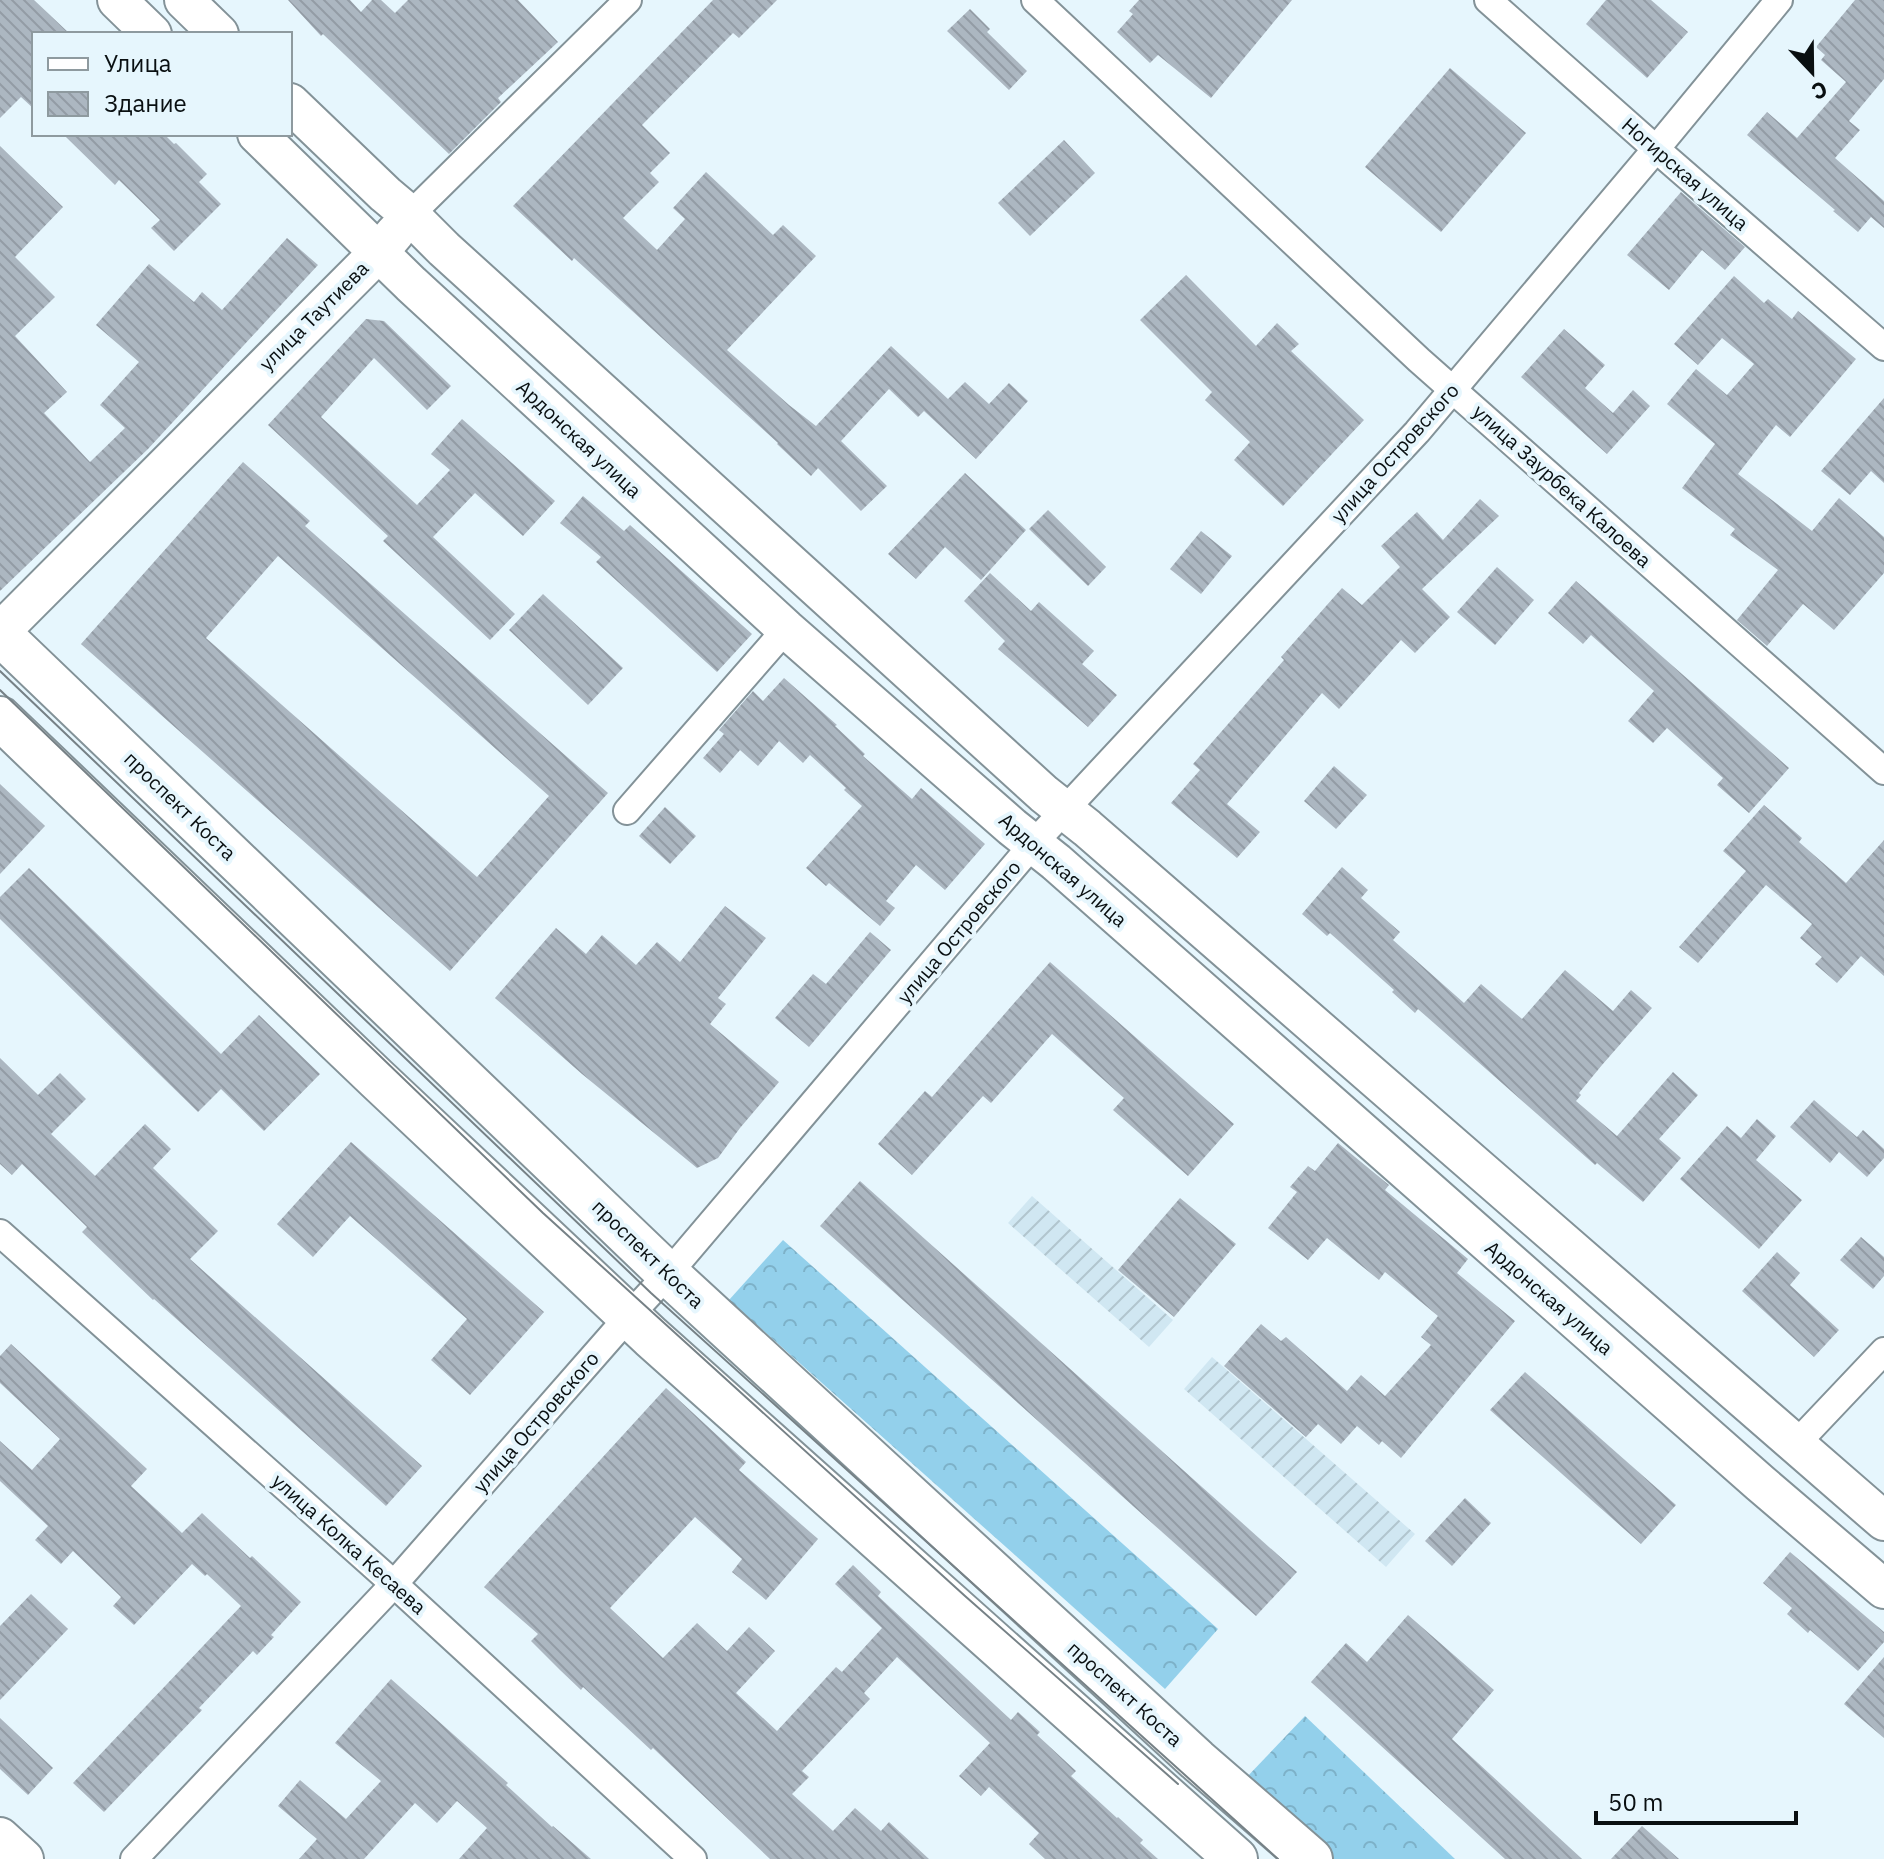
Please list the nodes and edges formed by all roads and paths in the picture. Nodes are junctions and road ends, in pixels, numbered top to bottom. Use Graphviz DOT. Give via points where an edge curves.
graph roads {
  1 [pos="117,0"];
  2 [pos="184,0"];
  3 [pos="628,0"];
  4 [pos="1035,0"];
  5 [pos="1488,0"];
  6 [pos="1779,0"];
  7 [pos="150,32"];
  8 [pos="217,32"];
  9 [pos="292,105"];
  10 [pos="259,136"];
  11 [pos="1656,149"];
  12 [pos="410,215"];
  13 [pos="378,253"];
  14 [pos="1884,347"];
  15 [pos="1453,390"];
  16 [pos="786,629"];
  17 [pos="0,633"];
  18 [pos="0,718"];
  19 [pos="1884,771"];
  20 [pos="1064,810"];
  21 [pos="627,811"];
  22 [pos="1033,844"];
  23 [pos="0,1233"];
  24 [pos="668,1274"];
  25 [pos="629,1316"];
  26 [pos="1884,1351"];
  27 [pos="1795,1445"];
  28 [pos="1884,1521"];
  29 [pos="394,1584"];
  30 [pos="1884,1589"];
  31 [pos="0,1837"];
  32 [pos="24,1859"];
  33 [pos="134,1859"];
  34 [pos="693,1859"];
  35 [pos="1236,1859"];
  36 [pos="1311,1859"];
  1 -- 7 [label="main road"];
  2 -- 8 [label="main road"];
  3 -- 12 [label="street, улица Таутиева"];
  4 -- 15 [label="street, улица Заурбека Калоева"];
  5 -- 11 [label="street, Ногирская улица"];
  6 -- 11 [label="street, улица Островского"];
  9 -- 12 [label="main road"];
  10 -- 13 [label="main road, Ардонская улица"];
  11 -- 14 [label="street, Ногирская улица"];
  11 -- 15 [label="street, улица Островского"];
  12 -- 13 [label="main road, улица Таутиева"];
  12 -- 20 [label="main road"];
  13 -- 16 [label="main road, Ардонская улица"];
  13 -- 17 [label="main road, улица Таутиева"];
  15 -- 19 [label="street, улица Заурбека Калоева"];
  15 -- 20 [label="street, улица Островского"];
  16 -- 21 [label="street"];
  16 -- 22 [label="main road, Ардонская улица"];
  17 -- 24 [label="main road, проспект Коста"];
  18 -- 25 [label="main road"];
  20 -- 22 [label="street, улица Островского"];
  20 -- 27 [label="main road"];
  22 -- 24 [label="street, улица Островского"];
  22 -- 30 [label="main road, Ардонская улица"];
  23 -- 29 [label="street, улица Колка Кесаева"];
  24 -- 25 [label="street, улица Островского"];
  24 -- 36 [label="main road, проспект Коста"];
  25 -- 29 [label="street, улица Островского"];
  25 -- 35 [label="main road"];
  26 -- 27 [label="street"];
  27 -- 28 [label="main road"];
  29 -- 33 [label="street, улица Островского"];
  29 -- 34 [label="street, улица Колка Кесаева"];
  31 -- 32 [label="main road"];
}
